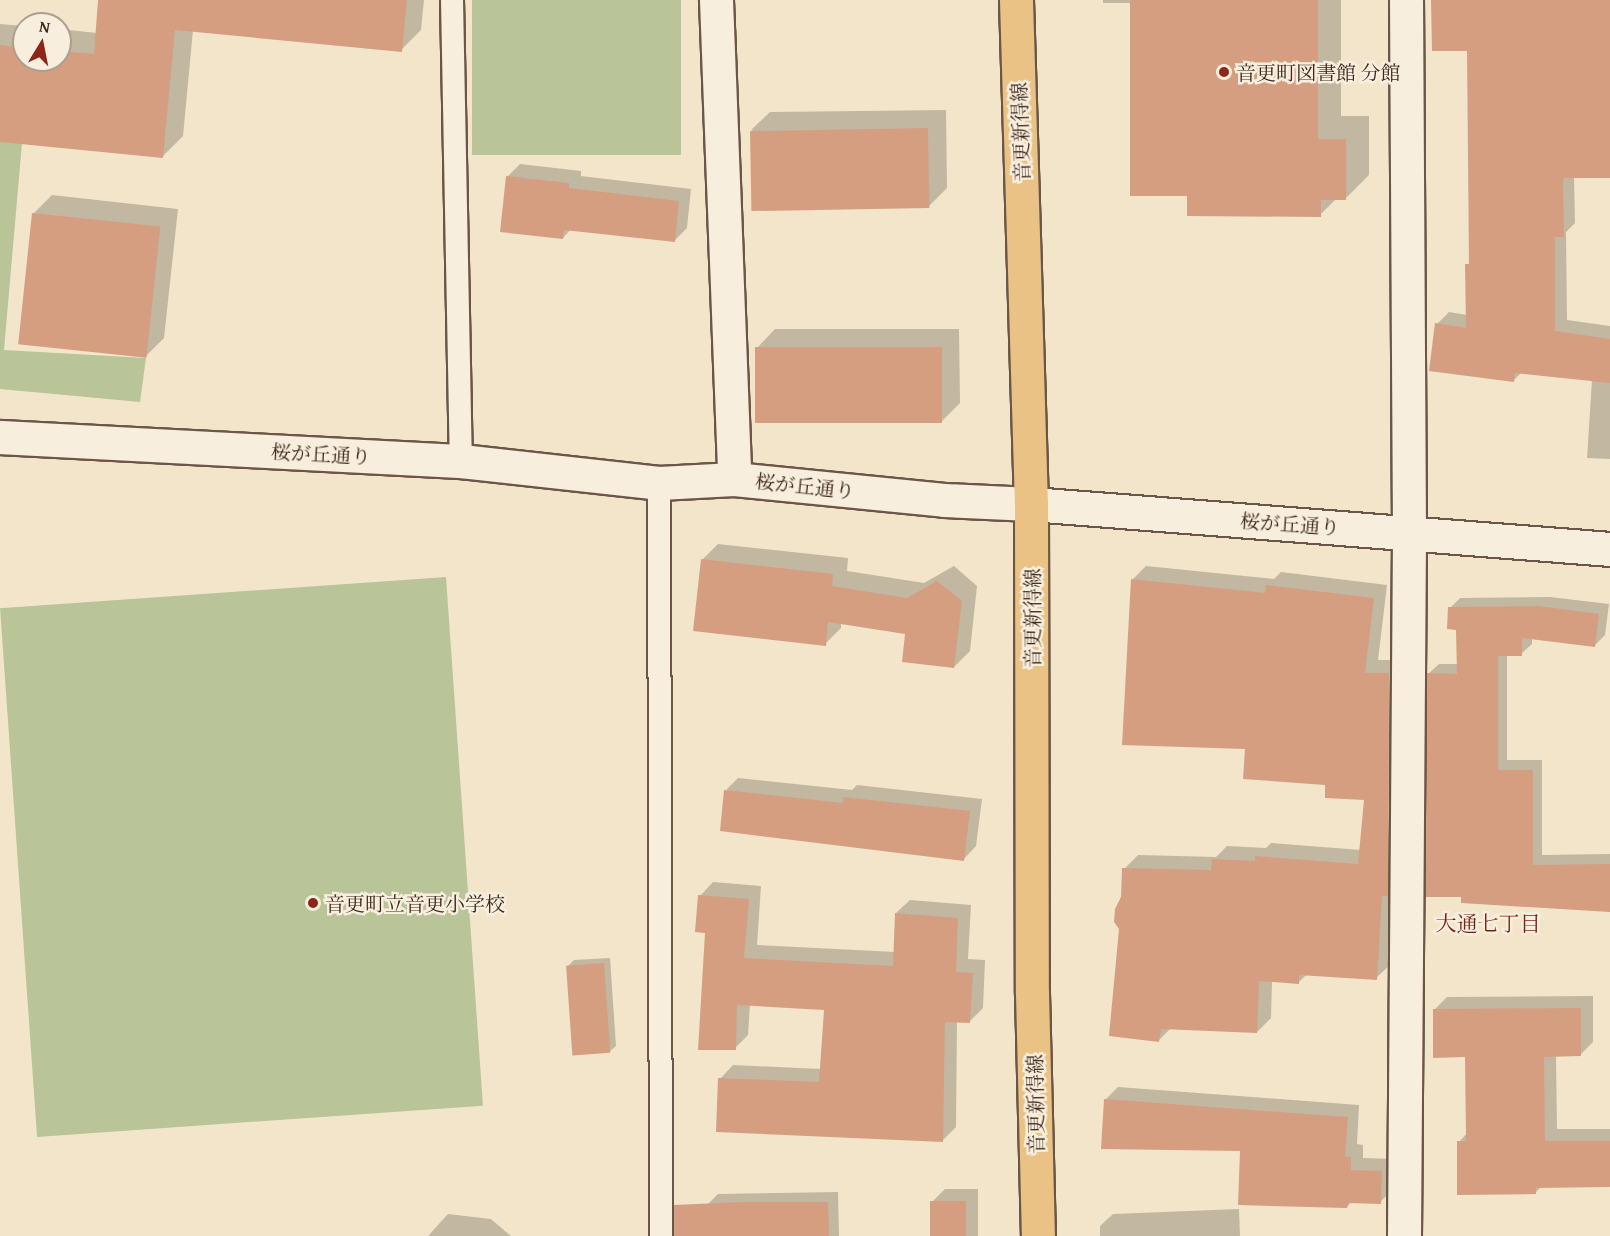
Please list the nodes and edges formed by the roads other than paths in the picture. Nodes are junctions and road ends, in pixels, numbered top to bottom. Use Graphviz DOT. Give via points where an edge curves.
graph roads {
  1 [pos="452,0"];
  2 [pos="717,0"];
  3 [pos="1016,0"];
  4 [pos="1406,0"];
  5 [pos="0,437"];
  6 [pos="461,461"];
  7 [pos="734,479"];
  8 [pos="659,483"];
  9 [pos="1030,504"];
  10 [pos="1409,533"];
  11 [pos="1610,549"];
  12 [pos="661,1236"];
  13 [pos="1038,1236"];
  14 [pos="1404,1236"];
  1 -- 6 [label="lane"];
  2 -- 7 [label="street"];
  3 -- 9 [label="main road, 音更新得線"];
  4 -- 10 [label="street"];
  5 -- 6 [label="street, 桜が丘通り"];
  6 -- 8 [label="street, 桜が丘通り"];
  7 -- 8 [label="street, 桜が丘通り"];
  7 -- 9 [label="street, 桜が丘通り" via="944,501"];
  8 -- 12 [label="lane"];
  9 -- 10 [label="street, 桜が丘通り"];
  9 -- 13 [label="main road, 音更新得線" via="1032,993"];
  10 -- 11 [label="street, 桜が丘通り"];
  10 -- 14 [label="street"];
}
